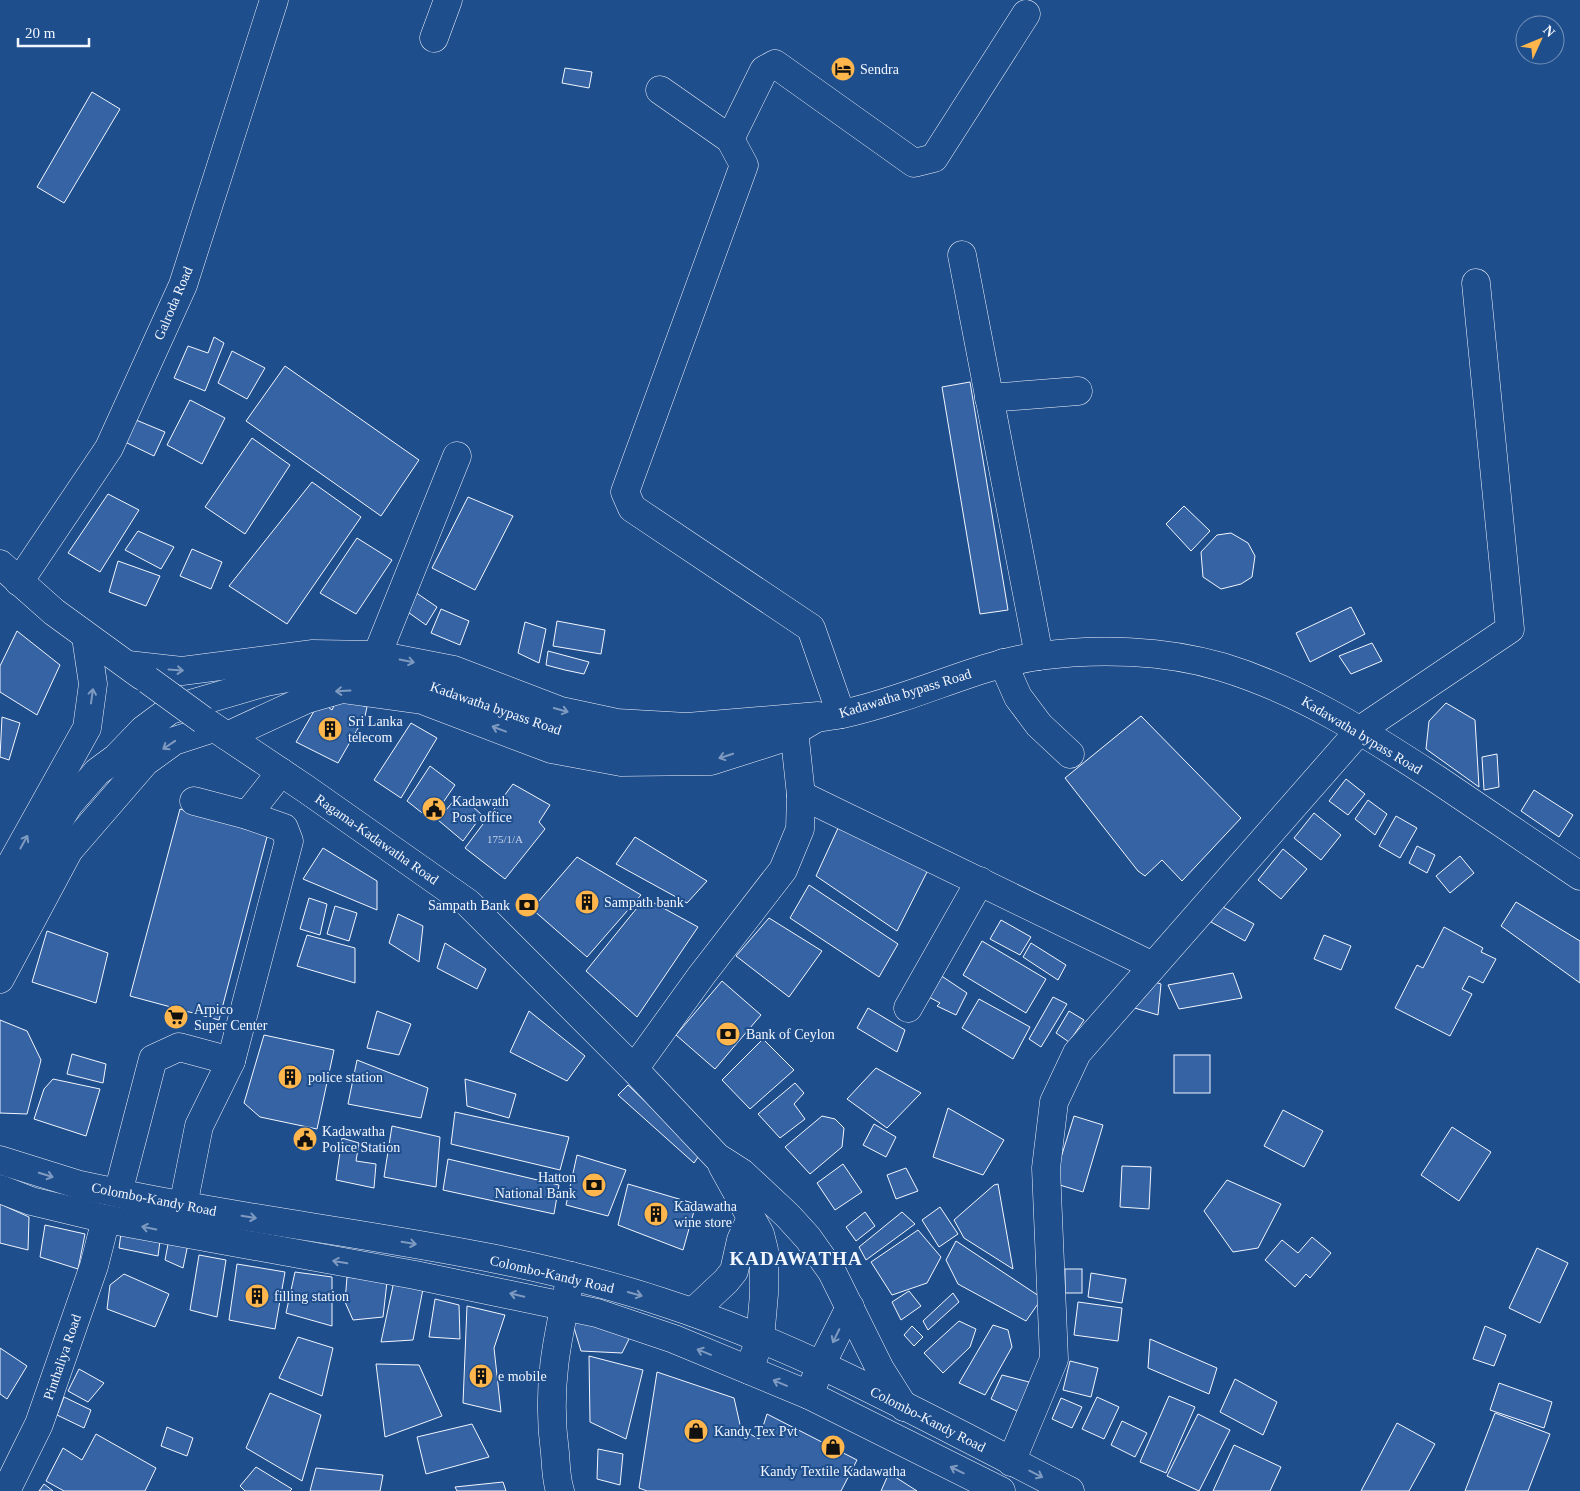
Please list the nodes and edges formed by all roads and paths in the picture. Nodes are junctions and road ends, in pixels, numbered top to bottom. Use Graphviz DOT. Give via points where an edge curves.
graph roads {
  1 [pos="274,0"];
  2 [pos="448,0"];
  3 [pos="1026,14"];
  4 [pos="434,38"];
  5 [pos="660,90"];
  6 [pos="730,139"];
  7 [pos="962,255"];
  8 [pos="1476,283"];
  9 [pos="1078,391"];
  10 [pos="989,398"];
  11 [pos="457,456"];
  12 [pos="0,564"];
  13 [pos="19,582"];
  14 [pos="86,637"];
  15 [pos="377,654"];
  16 [pos="1039,656"];
  17 [pos="1002,663"];
  18 [pos="138,673"];
  19 [pos="830,715"];
  20 [pos="215,728"];
  21 [pos="794,730"];
  22 [pos="1360,730"];
  23 [pos="1070,754"];
  24 [pos="116,758"];
  25 [pos="281,772"];
  26 [pos="801,795"];
  27 [pos="194,801"];
  28 [pos="247,815"];
  29 [pos="1580,876"];
  30 [pos="980,881"];
  31 [pos="0,884"];
  32 [pos="0,922"];
  33 [pos="0,946"];
  34 [pos="1153,966"];
  35 [pos="0,979"];
  36 [pos="908,1008"];
  37 [pos="231,1061"];
  38 [pos="634,1069"];
  39 [pos="718,1157"];
  40 [pos="0,1160"];
  41 [pos="0,1189"];
  42 [pos="118,1193"];
  43 [pos="183,1206"];
  44 [pos="751,1218"];
  45 [pos="106,1220"];
  46 [pos="571,1276"];
  47 [pos="564,1306"];
  48 [pos="850,1307"];
  49 [pos="693,1312"];
  50 [pos="760,1339"];
  51 [pos="821,1364"];
  52 [pos="749,1370"];
  53 [pos="809,1395"];
  54 [pos="904,1407"];
  55 [pos="1012,1462"];
  56 [pos="6,1491"];
  57 [pos="560,1491"];
  58 [pos="1001,1491"];
  59 [pos="1070,1491"];
  1 -- 13 [label="main road, Galroda Road" via="183,285 109,448"];
  2 -- 4 [label="main road"];
  3 -- 6 [label="main road" via="934,158 914,163 775,64 764,70"];
  5 -- 6 [label="main road"];
  6 -- 19 [label="main road" via="744,165 625,492 632,508 811,628"];
  7 -- 10 [label="main road"];
  8 -- 22 [label="main road" via="1510,629"];
  9 -- 10 [label="main road"];
  10 -- 16 [label="main road"];
  11 -- 15 [label="main road"];
  12 -- 13 [label="main road, Ragama-Kadawatha Road"];
  13 -- 14 [label="main road, Ragama-Kadawatha Road"];
  14 -- 18 [label="main road, Ragama-Kadawatha Road"];
  31 -- 14 [label="main road, one-way" via="87,728 93,684"];
  18 -- 15 [label="main road, one-way" via="182,671 313,654"];
  15 -- 19 [label="main road, one-way" via="454,670 561,711 617,723 687,726"];
  16 -- 17 [label="main road, Kadawatha bypass Road"];
  16 -- 22 [label="main road, Kadawatha bypass Road" via="1147,653 1220,667 1290,693"];
  17 -- 19 [label="main road, Kadawatha bypass Road" via="898,698"];
  17 -- 23 [label="main road" via="1018,697 1039,725"];
  18 -- 20 [label="main road, Ragama-Kadawatha Road, bridge"];
  19 -- 21 [label="main road"];
  19 -- 24 [label="main road, Kadawatha bypass Road" via="708,739 660,744 624,742 562,731 434,686 342,668 266,682 170,710 143,730"];
  21 -- 20 [label="main road, one-way" via="783,738 711,761 621,762 551,749 422,700 342,689"];
  20 -- 25 [label="main road, Ragama-Kadawatha Road"];
  20 -- 35 [label="main road, one-way" via="174,740 145,762 69,850"];
  21 -- 26 [label="main road"];
  22 -- 29 [label="main road, Kadawatha bypass Road"];
  22 -- 34 [label="main road"];
  24 -- 32 [label="main road, Kadawatha bypass Road" via="97,772 69,804"];
  24 -- 33 [label="main road, Kadawatha bypass Road" via="106,778 58,842"];
  25 -- 28 [label="main road"];
  25 -- 38 [label="main road, Ragama-Kadawatha Road" via="468,903"];
  26 -- 30 [label="main road"];
  26 -- 38 [label="main road" via="800,829 784,870"];
  27 -- 28 [label="main road"];
  28 -- 37 [label="main road" via="284,828 289,841"];
  30 -- 34 [label="main road"];
  30 -- 36 [label="main road"];
  34 -- 55 [label="main road" via="1077,1053 1054,1102 1046,1168 1054,1359"];
  37 -- 42 [label="main road" via="179,1047 153,1059"];
  37 -- 43 [label="main road" via="200,1126"];
  38 -- 39 [label="main road, Ragama-Kadawatha Road"];
  39 -- 44 [label="main road"];
  39 -- 48 [label="main road" via="742,1172 808,1238 832,1272"];
  40 -- 42 [label="main road, Colombo-Kandy Road, one-way" via="80,1185"];
  41 -- 45 [label="main road, Colombo-Kandy Road"];
  42 -- 43 [label="main road, Colombo-Kandy Road"];
  43 -- 46 [label="main road, Colombo-Kandy Road, one-way" via="419,1245"];
  44 -- 49 [label="main road" via="741,1240 734,1271"];
  44 -- 50 [label="main road" via="764,1250"];
  47 -- 45 [label="main road, Colombo-Kandy Road, one-way" via="415,1275"];
  45 -- 56 [label="main road, Pinthaliya Road" via="94,1266 39,1424"];
  46 -- 47 [label="main road"];
  46 -- 49 [label="main road, Colombo-Kandy Road, one-way"];
  52 -- 47 [label="main road, Colombo-Kandy Road, one-way" via="674,1339 597,1313"];
  47 -- 57 [label="main road" via="552,1370 551,1402"];
  48 -- 51 [label="main road, one-way"];
  48 -- 54 [label="main road" via="880,1370"];
  49 -- 50 [label="main road, Colombo-Kandy Road"];
  50 -- 51 [label="main road, Colombo-Kandy Road"];
  50 -- 52 [label="main road"];
  51 -- 53 [label="main road"];
  51 -- 54 [label="main road, Colombo-Kandy Road"];
  53 -- 52 [label="main road, Colombo-Kandy Road, one-way"];
  58 -- 53 [label="main road, Colombo-Kandy Road, one-way"];
  54 -- 55 [label="main road, Colombo-Kandy Road"];
  55 -- 59 [label="main road, Colombo-Kandy Road, one-way"];
}
